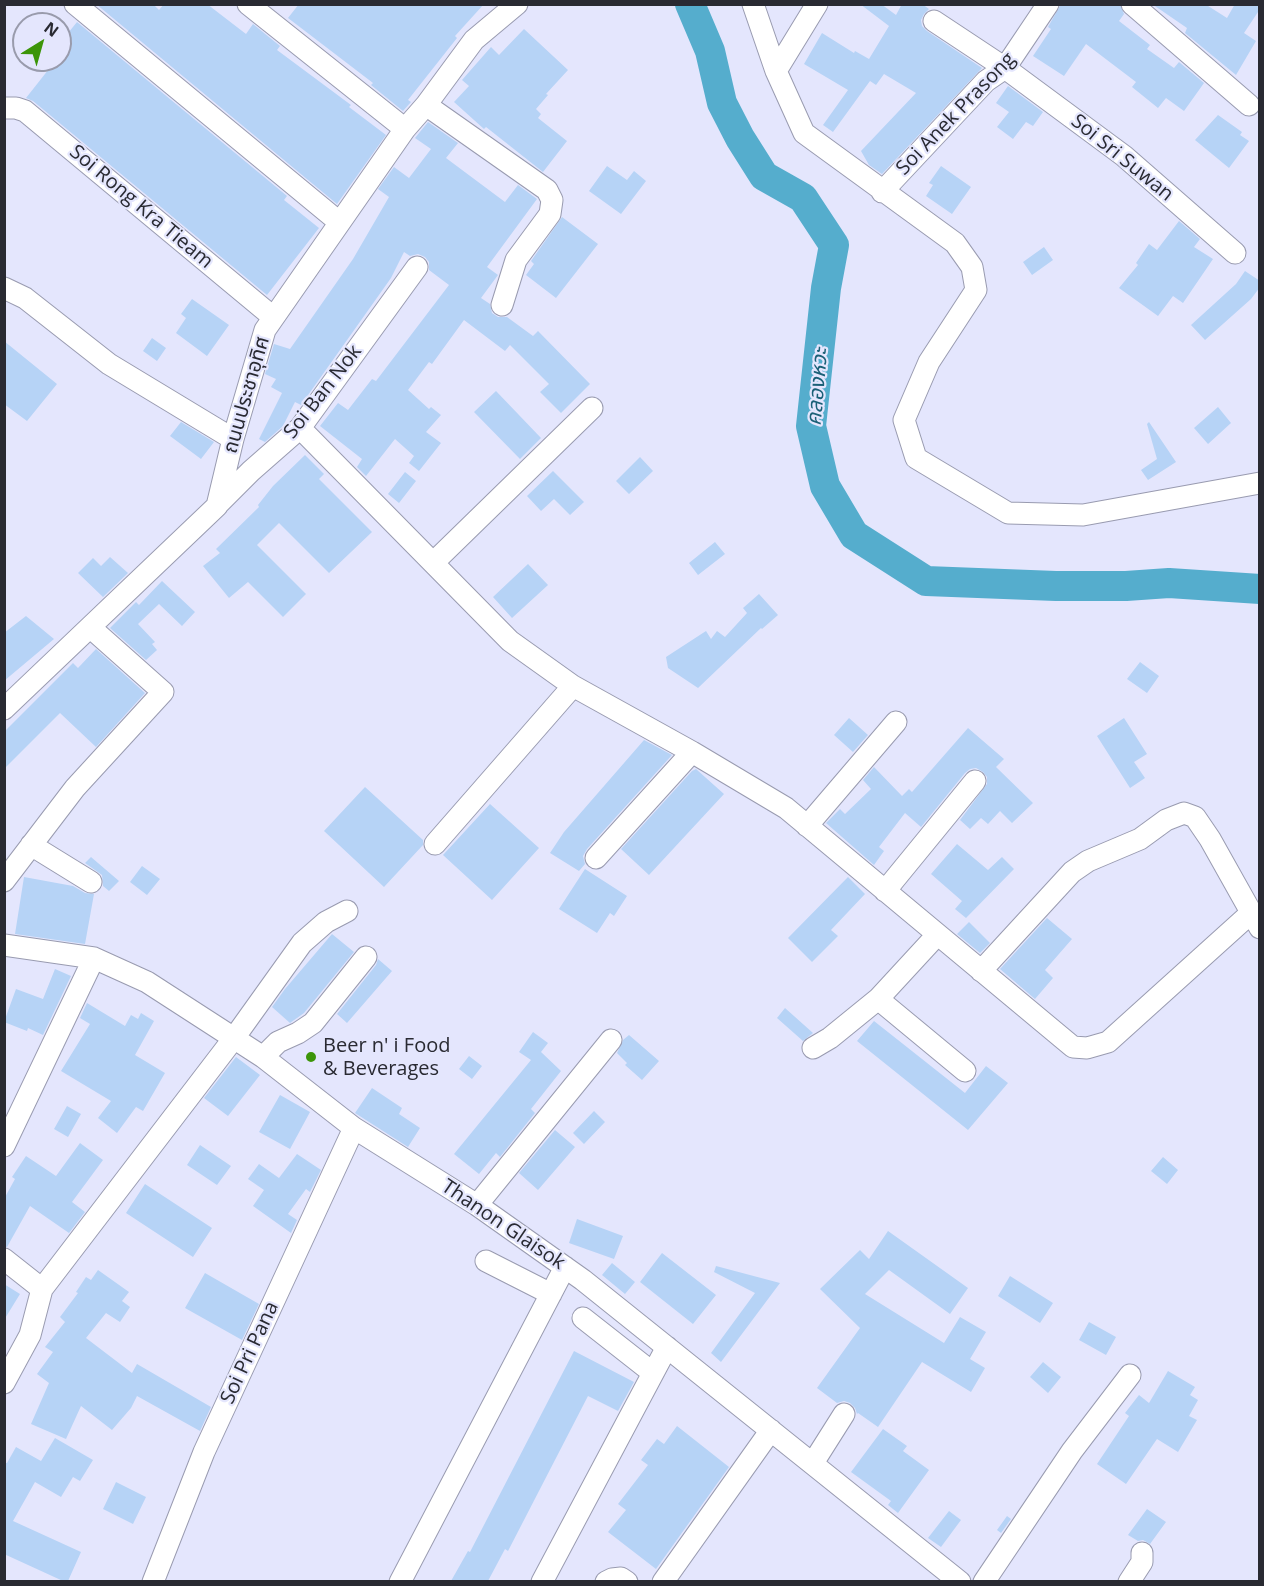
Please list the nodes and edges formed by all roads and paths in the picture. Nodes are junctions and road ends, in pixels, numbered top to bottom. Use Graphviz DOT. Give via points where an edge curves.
graph roads {
  1 [pos="75,4"];
  2 [pos="248,4"];
  3 [pos="517,4"];
  4 [pos="753,4"];
  5 [pos="817,4"];
  6 [pos="1048,4"];
  7 [pos="1132,4"];
  8 [pos="934,21"];
  9 [pos="1005,68"];
  10 [pos="776,71"];
  11 [pos="426,105"];
  12 [pos="1249,105"];
  13 [pos="4,108"];
  14 [pos="405,129"];
  15 [pos="882,192"];
  16 [pos="339,222"];
  17 [pos="1235,253"];
  18 [pos="417,267"];
  19 [pos="4,288"];
  20 [pos="502,305"];
  21 [pos="273,317"];
  22 [pos="592,408"];
  23 [pos="300,428"];
  24 [pos="233,438"];
  25 [pos="1260,483"];
  26 [pos="217,506"];
  27 [pos="434,562"];
  28 [pos="91,628"];
  29 [pos="573,686"];
  30 [pos="4,710"];
  31 [pos="896,722"];
  32 [pos="692,752"];
  33 [pos="975,781"];
  34 [pos="807,826"];
  35 [pos="435,844"];
  36 [pos="32,845"];
  37 [pos="596,858"];
  38 [pos="4,882"];
  39 [pos="91,882"];
  40 [pos="885,891"];
  41 [pos="347,911"];
  42 [pos="1255,920"];
  43 [pos="937,935"];
  44 [pos="4,945"];
  45 [pos="366,957"];
  46 [pos="94,958"];
  47 [pos="981,972"];
  48 [pos="878,999"];
  49 [pos="234,1038"];
  50 [pos="611,1040"];
  51 [pos="813,1048"];
  52 [pos="263,1057"];
  53 [pos="965,1071"];
  54 [pos="354,1128"];
  55 [pos="4,1146"];
  56 [pos="477,1205"];
  57 [pos="4,1259"];
  58 [pos="486,1261"];
  59 [pos="565,1267"];
  60 [pos="42,1289"];
  61 [pos="551,1294"];
  62 [pos="583,1318"];
  63 [pos="668,1347"];
  64 [pos="653,1373"];
  65 [pos="1130,1375"];
  66 [pos="4,1383"];
  67 [pos="844,1414"];
  68 [pos="771,1430"];
  69 [pos="813,1463"];
  70 [pos="1142,1553"];
  71 [pos="153,1581"];
  72 [pos="400,1581"];
  73 [pos="542,1581"];
  74 [pos="606,1581"];
  75 [pos="627,1581"];
  76 [pos="663,1581"];
  77 [pos="958,1581"];
  78 [pos="984,1581"];
  79 [pos="1129,1581"];
  1 -- 16 [label="street"];
  2 -- 14 [label="street"];
  3 -- 11 [label="street, ถนนประชาอุทิศ" via="474,40"];
  4 -- 10 [label="street"];
  5 -- 10 [label="street"];
  6 -- 9 [label="street, Soi Anek Prasong"];
  7 -- 12 [label="street"];
  8 -- 9 [label="street, Soi Sri Suwan"];
  9 -- 15 [label="street, Soi Anek Prasong" via="986,81"];
  9 -- 17 [label="street, Soi Sri Suwan" via="1124,156"];
  10 -- 15 [label="street" via="804,133"];
  11 -- 14 [label="street, ถนนประชาอุทิศ"];
  11 -- 20 [label="street" via="547,190 552,200 550,214 516,260"];
  13 -- 21 [label="street, Soi Rong Kra Tieam" via="25,111"];
  14 -- 16 [label="street, ถนนประชาอุทิศ"];
  15 -- 25 [label="street" via="955,243 972,267 976,290 929,362 904,420 916,458 1008,513 1083,515"];
  16 -- 21 [label="street, ถนนประชาอุทิศ"];
  18 -- 23 [label="street, Soi Ban Nok"];
  19 -- 24 [label="street" via="25,298 109,364"];
  21 -- 24 [label="street, ถนนประชาอุทิศ" via="265,330"];
  22 -- 27 [label="street"];
  23 -- 26 [label="street, Soi Ban Nok"];
  23 -- 27 [label="street"];
  24 -- 26 [label="street, ถนนประชาอุทิศ"];
  26 -- 28 [label="street"];
  27 -- 29 [label="street" via="510,641"];
  28 -- 30 [label="street"];
  28 -- 36 [label="street" via="163,692 75,788"];
  29 -- 32 [label="street"];
  29 -- 35 [label="street"];
  31 -- 34 [label="street"];
  32 -- 34 [label="street" via="777,802"];
  32 -- 37 [label="street"];
  33 -- 40 [label="street"];
  34 -- 40 [label="street"];
  36 -- 38 [label="street"];
  36 -- 39 [label="street"];
  40 -- 43 [label="street"];
  41 -- 49 [label="street" via="326,922 302,943"];
  42 -- 47 [label="street" via="1108,1042 1087,1048 1073,1047"];
  42 -- 47 [label="street" via="1210,839 1195,817 1184,813 1072,872"];
  43 -- 47 [label="street"];
  43 -- 48 [label="street"];
  44 -- 46 [label="street, Thanon Glaisok"];
  45 -- 52 [label="street" via="313,1023 278,1042"];
  46 -- 49 [label="street, Thanon Glaisok" via="147,982"];
  46 -- 55 [label="street"];
  48 -- 51 [label="street"];
  48 -- 53 [label="street"];
  49 -- 52 [label="street, Thanon Glaisok"];
  49 -- 60 [label="street"];
  50 -- 56 [label="street"];
  52 -- 54 [label="street, Thanon Glaisok"];
  54 -- 56 [label="street, Thanon Glaisok"];
  54 -- 71 [label="street, Soi Pri Pana" via="204,1452"];
  56 -- 59 [label="street, Thanon Glaisok"];
  57 -- 60 [label="street"];
  58 -- 61 [label="street"];
  59 -- 61 [label="street"];
  59 -- 63 [label="street, Thanon Glaisok"];
  60 -- 66 [label="street" via="30,1335"];
  61 -- 72 [label="street"];
  62 -- 64 [label="street"];
  63 -- 64 [label="street"];
  63 -- 68 [label="street, Thanon Glaisok"];
  64 -- 73 [label="street"];
  65 -- 78 [label="street" via="1071,1451"];
  67 -- 69 [label="street"];
  68 -- 69 [label="street, Thanon Glaisok"];
  68 -- 76 [label="street"];
  69 -- 77 [label="street, Thanon Glaisok"];
  70 -- 79 [label="street" via="1142,1562"];
  74 -- 75 [label="street"];
}
